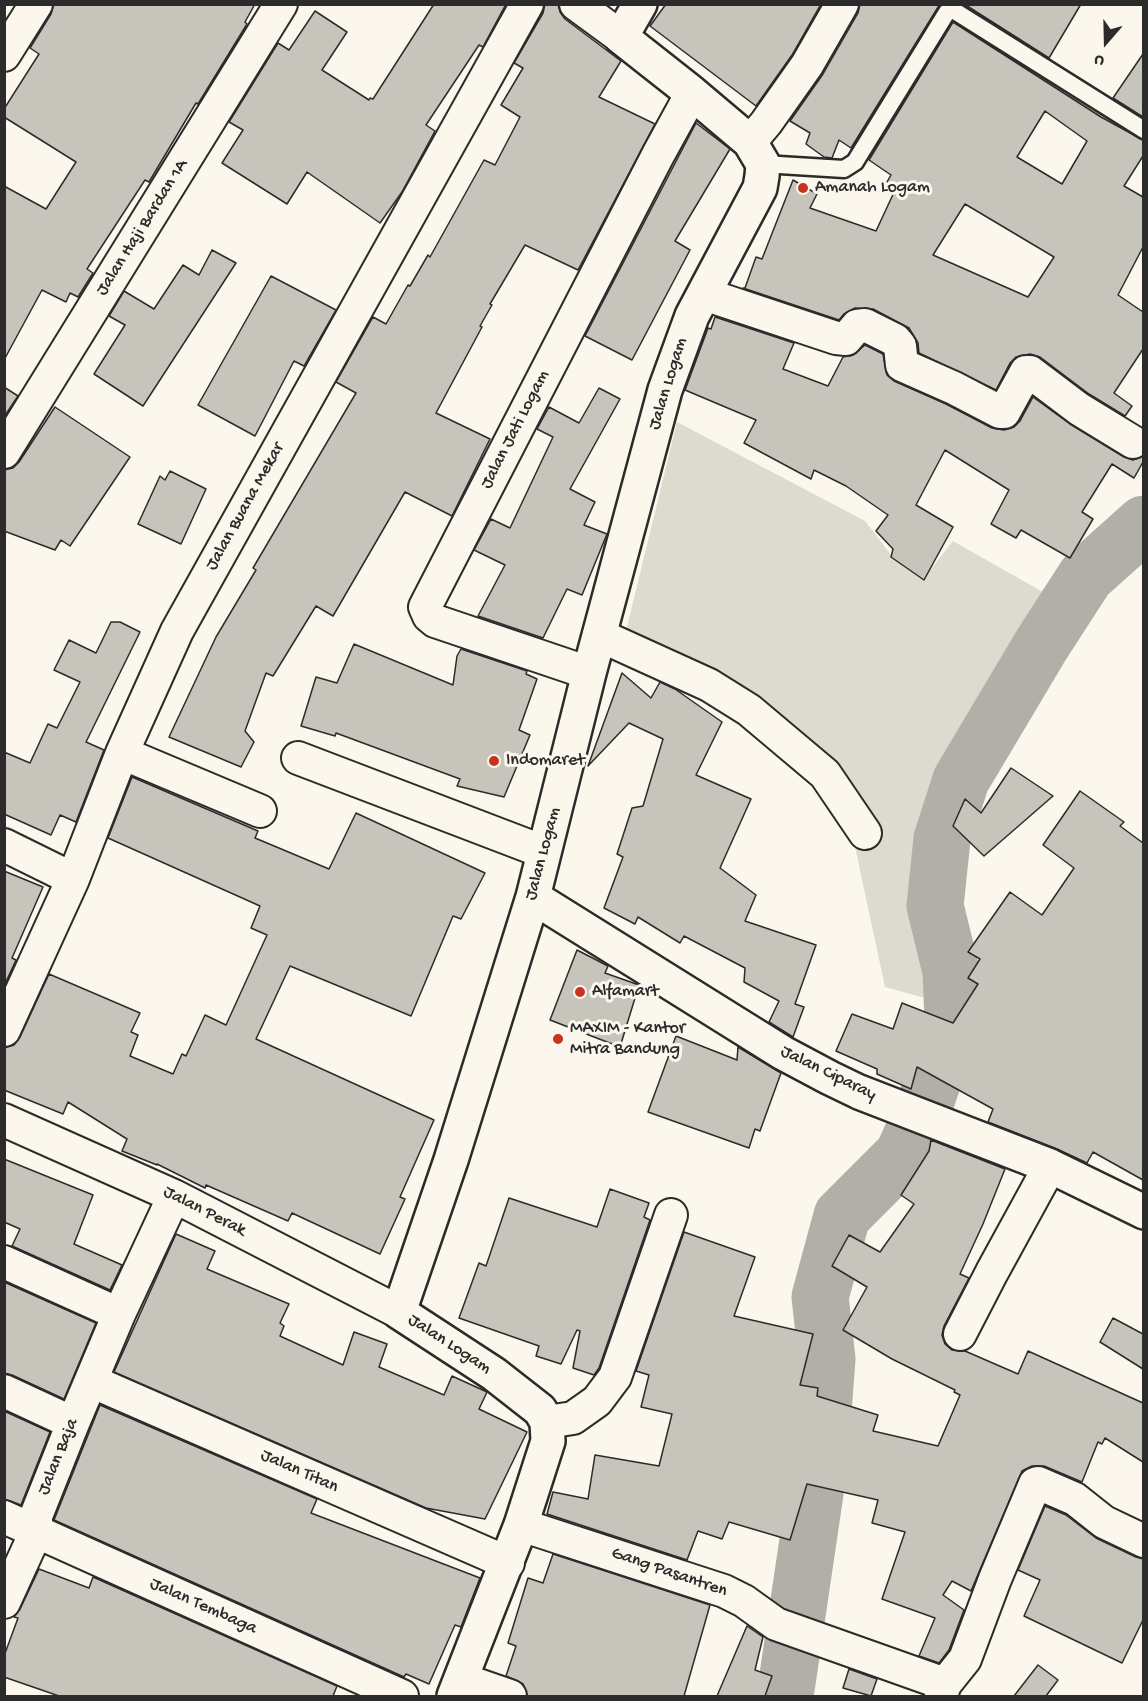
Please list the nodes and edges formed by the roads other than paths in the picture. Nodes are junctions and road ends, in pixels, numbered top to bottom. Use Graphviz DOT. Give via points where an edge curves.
graph roads {
  1 [pos="36,4"];
  2 [pos="281,4"];
  3 [pos="527,4"];
  4 [pos="576,4"];
  5 [pos="640,4"];
  6 [pos="842,4"];
  7 [pos="621,37"];
  8 [pos="4,55"];
  9 [pos="692,93"];
  10 [pos="1143,130"];
  11 [pos="756,153"];
  12 [pos="704,294"];
  13 [pos="1133,442"];
  14 [pos="4,452"];
  15 [pos="599,635"];
  16 [pos="589,673"];
  17 [pos="122,753"];
  18 [pos="298,758"];
  19 [pos="260,811"];
  20 [pos="865,833"];
  21 [pos="4,845"];
  22 [pos="544,852"];
  23 [pos="73,879"];
  24 [pos="533,897"];
  25 [pos="4,1030"];
  26 [pos="4,1120"];
  27 [pos="1050,1166"];
  28 [pos="174,1196"];
  29 [pos="1143,1212"];
  30 [pos="671,1215"];
  31 [pos="4,1262"];
  32 [pos="399,1312"];
  33 [pos="119,1314"];
  34 [pos="960,1334"];
  35 [pos="91,1381"];
  36 [pos="4,1391"];
  37 [pos="547,1422"];
  38 [pos="73,1423"];
  39 [pos="4,1517"];
  40 [pos="521,1526"];
  41 [pos="36,1532"];
  42 [pos="1143,1541"];
  43 [pos="507,1563"];
  44 [pos="4,1602"];
  45 [pos="457,1688"];
  46 [pos="943,1690"];
  47 [pos="402,1696"];
  48 [pos="510,1696"];
  1 -- 8 [label="street"];
  2 -- 14 [label="street, Jalan Haji Bardan 1A"];
  3 -- 17 [label="street, Jalan Buana Mekar" via="177,631"];
  4 -- 7 [label="street"];
  5 -- 7 [label="street"];
  6 -- 11 [label="street" via="807,65 766,123"];
  7 -- 9 [label="street"];
  9 -- 11 [label="street"];
  9 -- 16 [label="street, Jalan Jati Logam" via="425,608 435,621"];
  10 -- 11 [label="lane" via="953,9 947,12 855,162 844,169"];
  11 -- 12 [label="street, Jalan Logam" via="760,188"];
  12 -- 13 [label="street" via="836,339 846,339 858,326 865,325 895,340 900,346 902,365 1000,412 1004,412 1026,372 1030,372 1079,409"];
  12 -- 15 [label="street, Jalan Logam" via="665,390"];
  15 -- 16 [label="street, Jalan Logam"];
  15 -- 20 [label="street" via="709,685 748,710 825,774"];
  16 -- 22 [label="street, Jalan Logam"];
  17 -- 19 [label="street"];
  17 -- 23 [label="street, Jalan Buana Mekar"];
  18 -- 22 [label="street"];
  21 -- 23 [label="street"];
  22 -- 24 [label="street, Jalan Logam"];
  23 -- 25 [label="street, Jalan Buana Mekar"];
  24 -- 27 [label="street, Jalan Ciparay" via="783,1053 830,1078"];
  24 -- 32 [label="street, Jalan Logam"];
  26 -- 28 [label="street, Jalan Perak"];
  27 -- 29 [label="street, Jalan Ciparay"];
  27 -- 34 [label="street"];
  28 -- 32 [label="street, Jalan Perak"];
  28 -- 33 [label="street, Jalan Baja"];
  30 -- 37 [label="street" via="615,1377 597,1401 573,1418"];
  31 -- 33 [label="street"];
  32 -- 37 [label="street, Jalan Logam" via="494,1374 540,1410"];
  33 -- 35 [label="street, Jalan Baja"];
  35 -- 38 [label="street, Jalan Baja"];
  35 -- 43 [label="street, Jalan Titan"];
  36 -- 38 [label="street"];
  37 -- 40 [label="street" via="548,1441"];
  38 -- 41 [label="street, Jalan Baja" via="36,1516"];
  39 -- 41 [label="street, Jalan Tembaga"];
  40 -- 43 [label="street"];
  40 -- 46 [label="street, Gang Pasantren" via="724,1591 744,1600 778,1625"];
  41 -- 44 [label="street, Jalan Baja"];
  41 -- 47 [label="street, Jalan Tembaga"];
  42 -- 46 [label="street" via="1104,1522 1075,1499 1035,1484 964,1659"];
  43 -- 45 [label="street"];
  45 -- 48 [label="street"];
}
